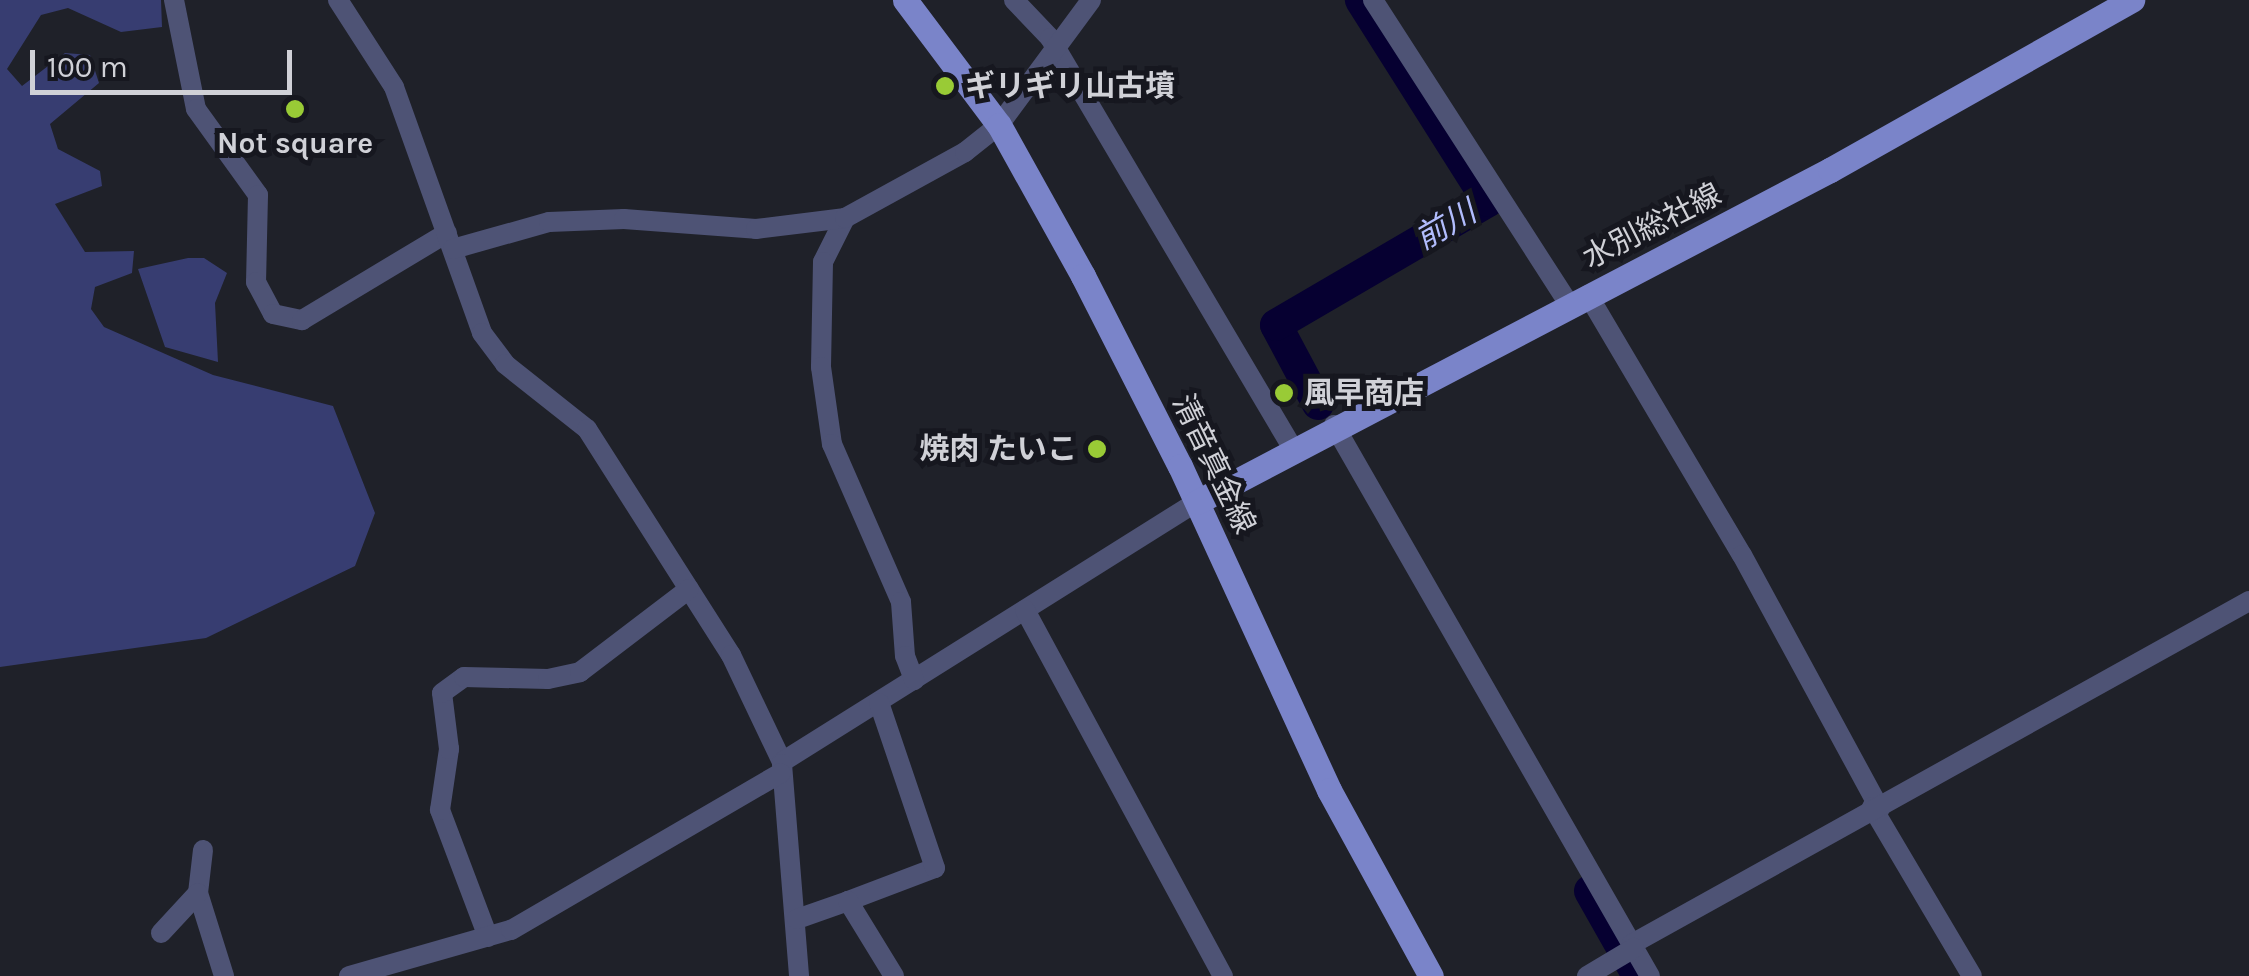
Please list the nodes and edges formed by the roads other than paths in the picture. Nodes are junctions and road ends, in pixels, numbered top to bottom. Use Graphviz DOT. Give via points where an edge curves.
graph roads {
  1 [pos="174,0"];
  2 [pos="338,0"];
  3 [pos="905,0"];
  4 [pos="1014,0"];
  5 [pos="1091,0"];
  6 [pos="1372,0"];
  7 [pos="2132,0"];
  8 [pos="1054,48"];
  9 [pos="999,125"];
  10 [pos="844,218"];
  11 [pos="450,241"];
  12 [pos="1579,300"];
  13 [pos="1334,425"];
  14 [pos="1292,448"];
  15 [pos="1197,502"];
  16 [pos="689,589"];
  17 [pos="2249,601"];
  18 [pos="1024,610"];
  19 [pos="914,680"];
  20 [pos="879,704"];
  21 [pos="782,768"];
  22 [pos="1876,808"];
  23 [pos="203,850"];
  24 [pos="198,892"];
  25 [pos="848,901"];
  26 [pos="797,919"];
  27 [pos="160,933"];
  28 [pos="488,937"];
  29 [pos="1629,950"];
  30 [pos="224,976"];
  31 [pos="350,976"];
  32 [pos="800,976"];
  33 [pos="894,976"];
  34 [pos="1222,976"];
  35 [pos="1431,976"];
  36 [pos="1587,976"];
  37 [pos="1650,976"];
  38 [pos="1972,976"];
  1 -- 11 [label="street" via="196,109 258,195 256,282 273,314 302,320"];
  2 -- 11 [label="street" via="394,87"];
  3 -- 9 [label="main road, 清音真金線"];
  4 -- 8 [label="street"];
  5 -- 8 [label="street"];
  6 -- 12 [label="street"];
  7 -- 12 [label="main road, 水別総社線" via="1830,170"];
  8 -- 9 [label="street"];
  8 -- 14 [label="street"];
  9 -- 10 [label="street" via="965,152"];
  9 -- 15 [label="main road, 清音真金線"];
  10 -- 11 [label="street" via="756,229 624,219 549,222"];
  10 -- 19 [label="street" via="822,262 822,367 832,444 901,602 904,656"];
  11 -- 16 [label="street" via="494,353 587,429"];
  12 -- 13 [label="main road, 水別総社線"];
  12 -- 22 [label="street" via="1742,555"];
  13 -- 14 [label="main road, 水別総社線"];
  13 -- 29 [label="street"];
  14 -- 15 [label="main road, 水別総社線"];
  15 -- 18 [label="street"];
  15 -- 35 [label="main road, 清音真金線" via="1329,790"];
  16 -- 21 [label="street" via="731,655"];
  16 -- 28 [label="street" via="580,672 548,679 464,676 442,693 449,748 440,810"];
  17 -- 22 [label="street"];
  18 -- 19 [label="street"];
  18 -- 34 [label="street"];
  19 -- 20 [label="street"];
  20 -- 21 [label="street"];
  20 -- 25 [label="street" via="934,868"];
  21 -- 26 [label="street"];
  21 -- 28 [label="street" via="547,913"];
  22 -- 29 [label="street"];
  22 -- 38 [label="street"];
  23 -- 24 [label="street"];
  24 -- 27 [label="street"];
  24 -- 30 [label="street"];
  25 -- 26 [label="street"];
  25 -- 33 [label="street"];
  26 -- 32 [label="street"];
  28 -- 31 [label="street"];
  29 -- 36 [label="street"];
  29 -- 37 [label="street"];
}
